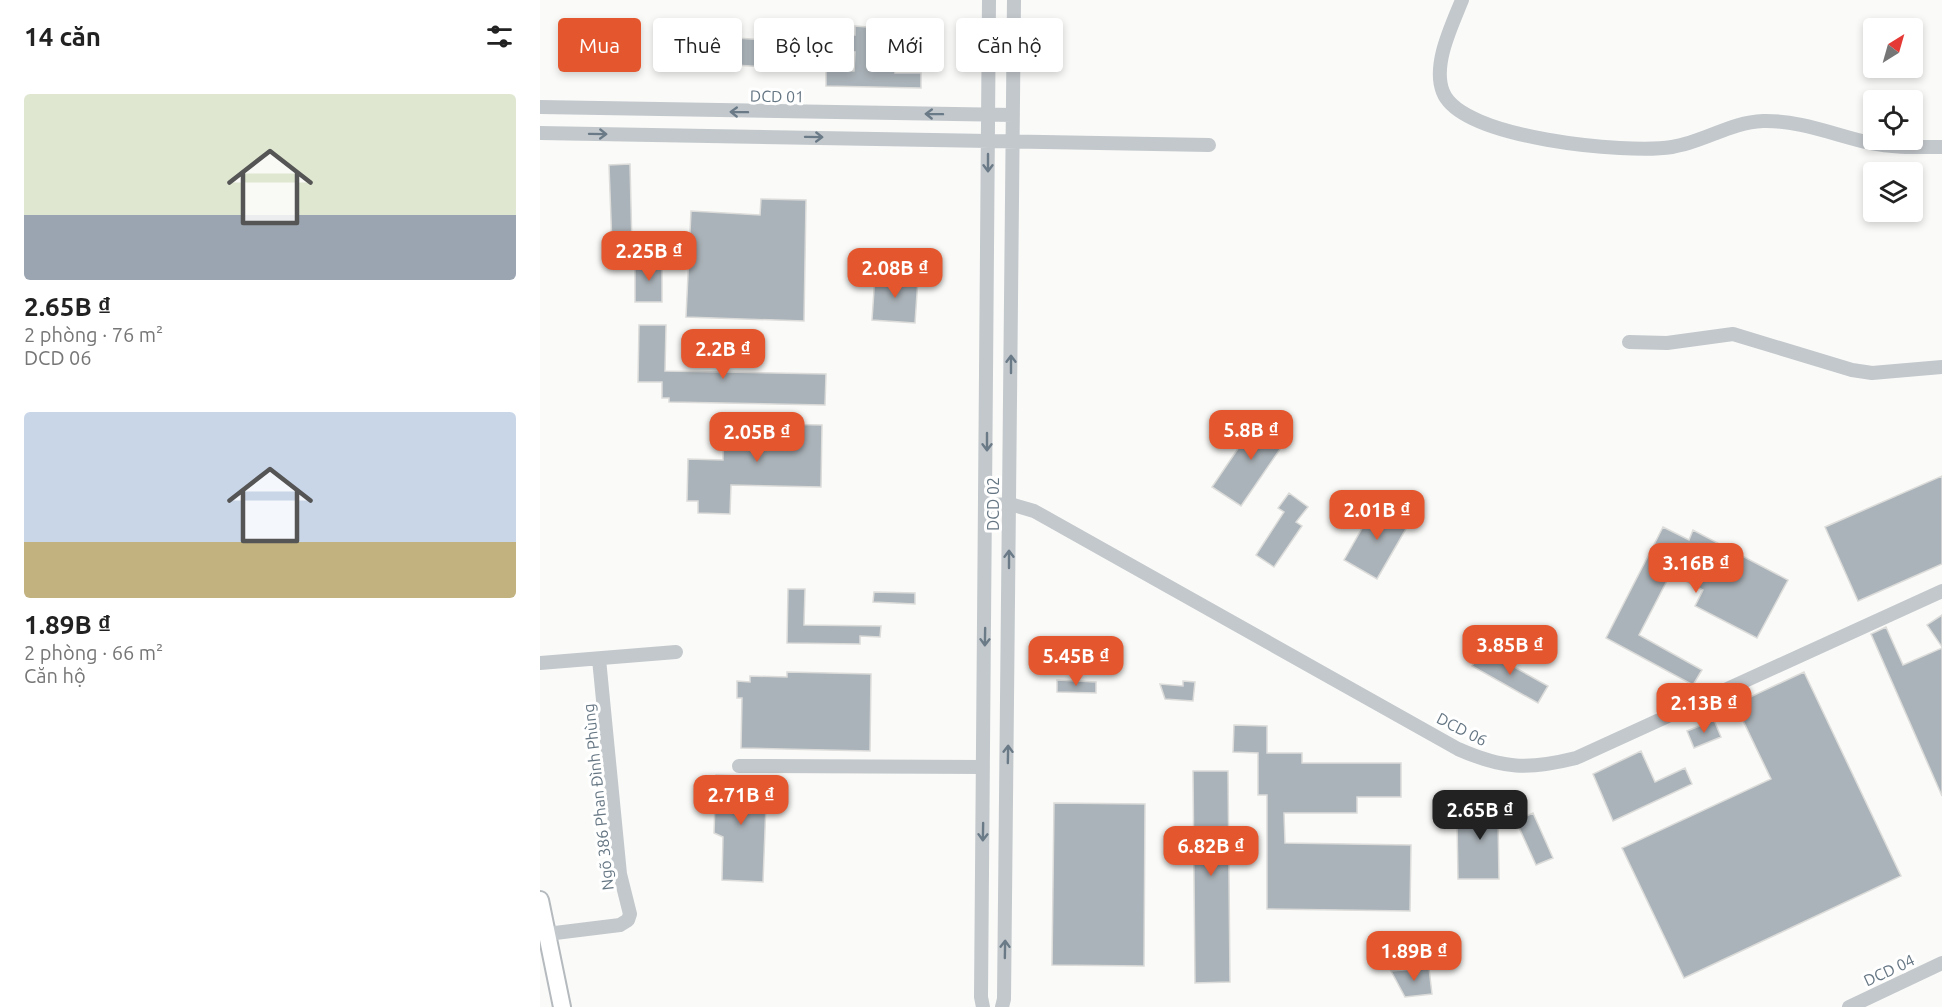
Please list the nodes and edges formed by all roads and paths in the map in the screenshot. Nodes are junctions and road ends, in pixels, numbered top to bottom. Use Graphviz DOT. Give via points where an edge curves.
graph roads {
  1 [pos="989,0"];
  2 [pos="1014,0"];
  3 [pos="1462,0"];
  4 [pos="540,107"];
  5 [pos="988,115"];
  6 [pos="1013,115"];
  7 [pos="543,135"];
  8 [pos="988,140"];
  9 [pos="1013,140"];
  10 [pos="1209,145"];
  11 [pos="1942,147"];
  12 [pos="1629,342"];
  13 [pos="1942,367"];
  14 [pos="1010,504"];
  15 [pos="986,505"];
  16 [pos="1942,591"];
  17 [pos="676,652"];
  18 [pos="598,659"];
  19 [pos="540,663"];
  20 [pos="739,766"];
  21 [pos="983,767"];
  22 [pos="540,900"];
  23 [pos="546,934"];
  24 [pos="1942,963"];
  25 [pos="562,1007"];
  26 [pos="983,1007"];
  27 [pos="1002,1007"];
  28 [pos="1849,1007"];
  1 -- 5 [label="street, DCD 02"];
  2 -- 6 [label="street, DCD 02"];
  3 -- 11 [label="street" via="1442,62 1443,94 1455,108 1526,136 1604,147 1670,147 1765,121 1882,145"];
  5 -- 4 [label="street, DCD 01, one-way"];
  5 -- 6 [label="street, DCD 01"];
  5 -- 8 [label="street, DCD 02"];
  6 -- 9 [label="street, DCD 02"];
  7 -- 8 [label="street, one-way"];
  8 -- 9 [label="street"];
  8 -- 15 [label="street, DCD 02, one-way"];
  9 -- 10 [label="street"];
  14 -- 9 [label="street, DCD 02, one-way"];
  12 -- 13 [label="street" via="1667,343 1733,334 1852,370 1872,373"];
  14 -- 15 [label="street, DCD 06"];
  14 -- 16 [label="street, DCD 06" via="1051,519 1458,749 1479,758 1524,767 1576,758"];
  27 -- 14 [label="street, DCD 02, one-way"];
  15 -- 21 [label="street, DCD 02, one-way"];
  17 -- 18 [label="street"];
  18 -- 19 [label="street"];
  18 -- 23 [label="street, Ngõ 386 Phan Đình Phùng" via="620,874 630,914 620,925"];
  20 -- 21 [label="street"];
  21 -- 26 [label="street, DCD 02, one-way"];
  22 -- 23 [label="main road"];
  23 -- 25 [label="main road"];
  24 -- 28 [label="street, DCD 04"];
}
